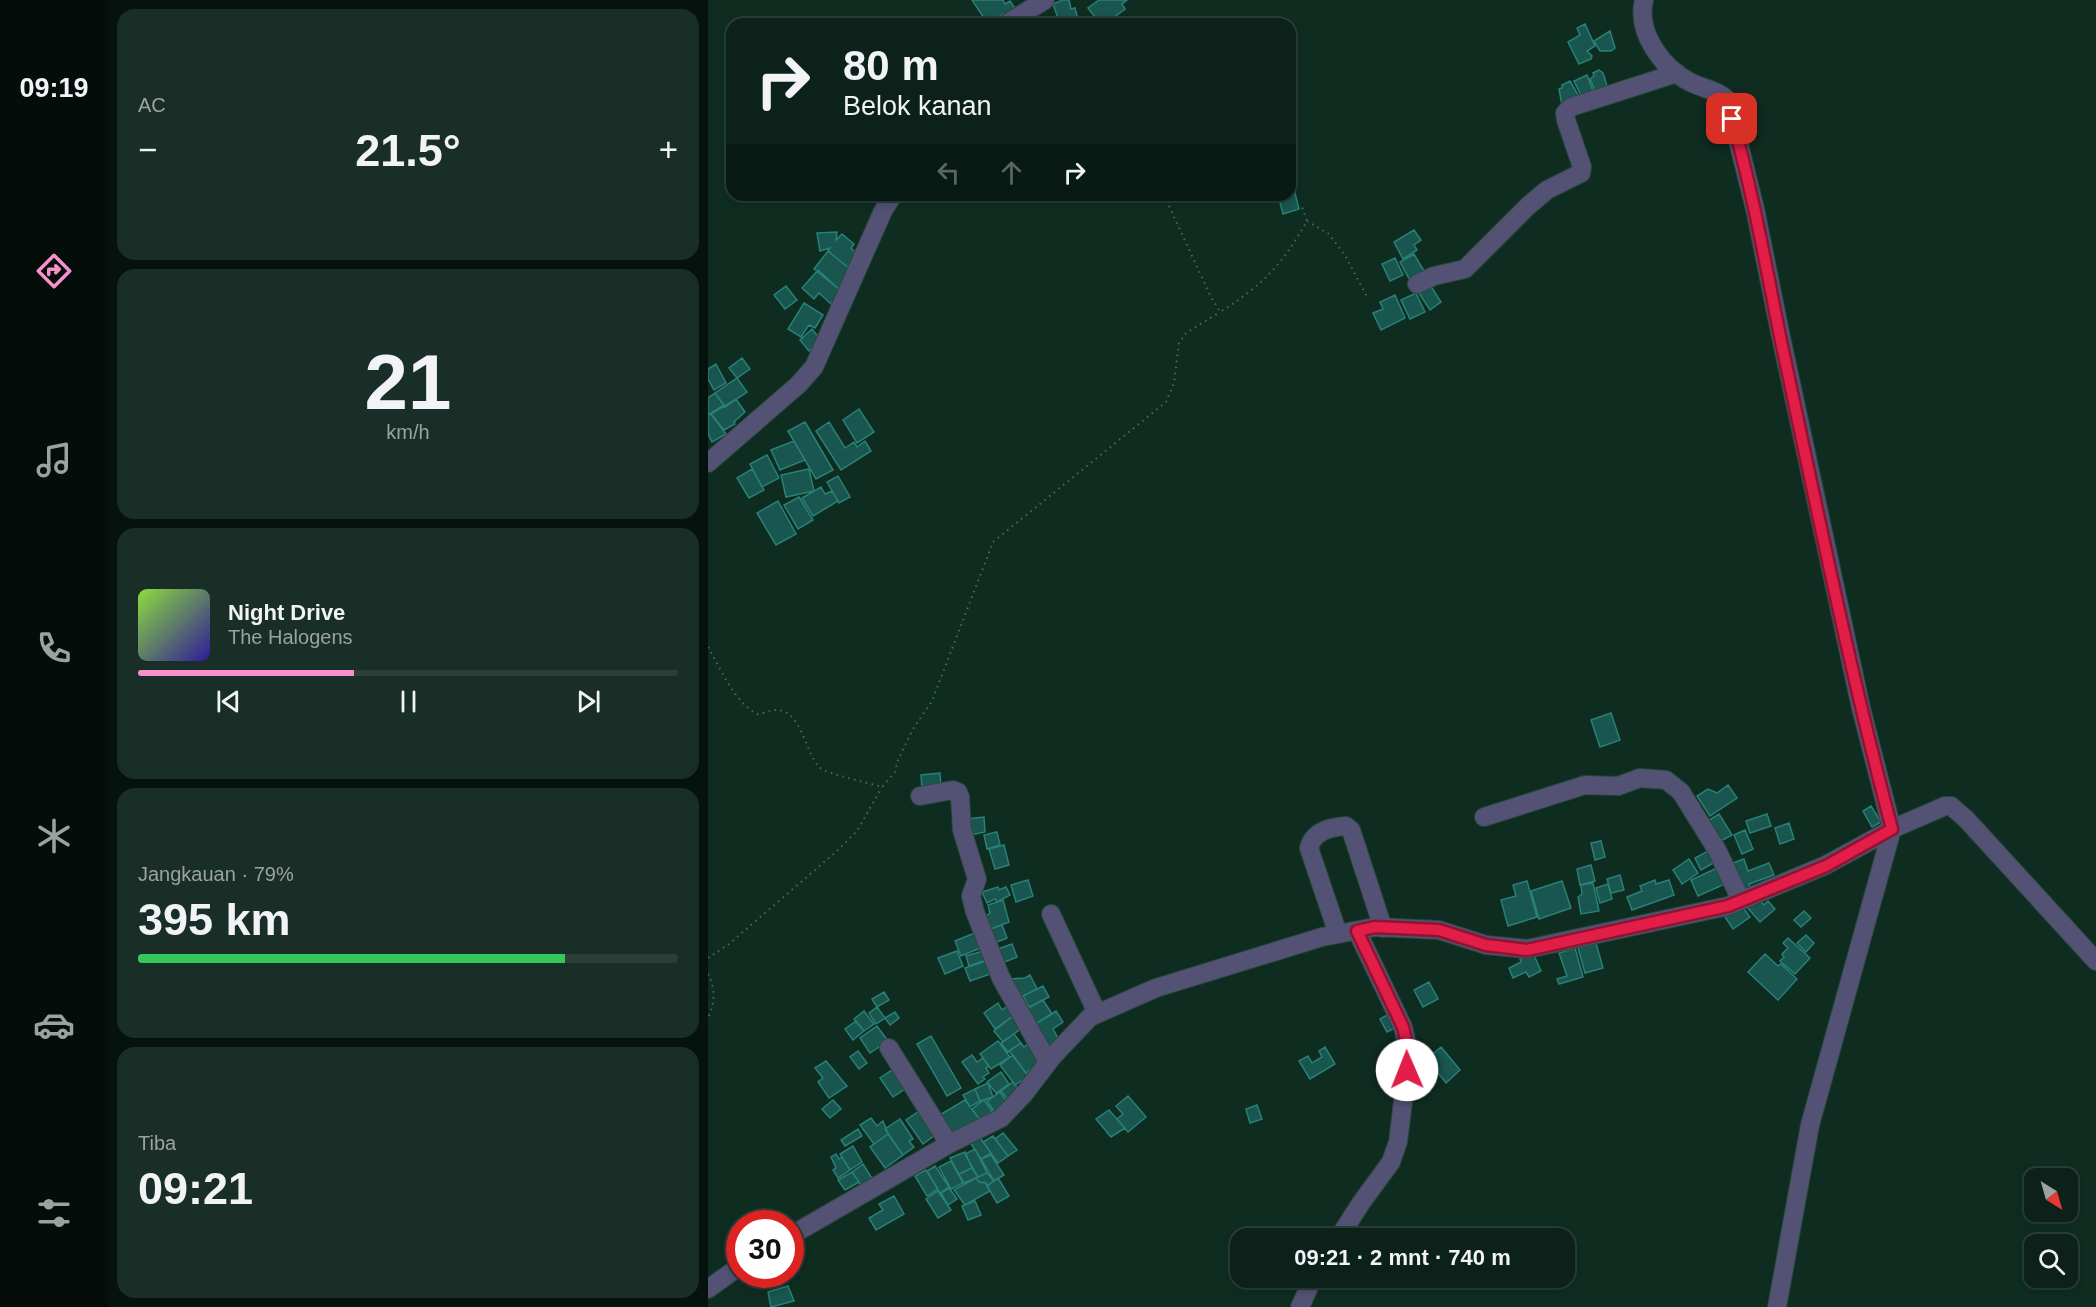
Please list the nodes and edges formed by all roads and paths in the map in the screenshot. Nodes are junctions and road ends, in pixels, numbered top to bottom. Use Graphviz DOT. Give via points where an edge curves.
graph roads {
  1 [pos="1046,0"];
  2 [pos="1644,0"];
  3 [pos="1016,18"];
  4 [pos="1677,73"];
  5 [pos="889,201"];
  6 [pos="1167,201"];
  7 [pos="1302,207"];
  8 [pos="1307,221"];
  9 [pos="1417,284"];
  10 [pos="1367,297"];
  11 [pos="1220,312"];
  12 [pos="708,463"];
  13 [pos="708,647"];
  14 [pos="882,787"];
  15 [pos="920,796"];
  16 [pos="1484,817"];
  17 [pos="1892,829"];
  18 [pos="1741,900"];
  19 [pos="1051,914"];
  20 [pos="1383,928"];
  21 [pos="1357,931"];
  22 [pos="1338,934"];
  23 [pos="708,958"];
  24 [pos="2096,961"];
  25 [pos="708,974"];
  26 [pos="1097,1012"];
  27 [pos="708,1018"];
  28 [pos="889,1048"];
  29 [pos="1048,1062"];
  30 [pos="949,1144"];
  31 [pos="804,1228"];
  32 [pos="1345,1228"];
  33 [pos="726,1276"];
  34 [pos="1309,1288"];
  35 [pos="708,1289"];
  36 [pos="1300,1307"];
  37 [pos="1777,1307"];
  1 -- 3 [label="street"];
  2 -- 4 [label="street" via="1649,40 1662,61"];
  4 -- 9 [label="street" via="1571,107 1565,113 1566,120 1581,173 1547,190 1465,268"];
  4 -- 17 [label="street" via="1724,96 1734,123 1853,675"];
  5 -- 12 [label="street" via="814,367"];
  6 -- 11 [label="path"];
  7 -- 8 [label="path"];
  8 -- 10 [label="path" via="1329,234"];
  8 -- 11 [label="path" via="1276,268 1248,294"];
  11 -- 14 [label="path" via="1186,333 1179,343 1174,382 1166,402 993,542 932,701 913,729 895,772"];
  13 -- 14 [label="path" via="750,710 757,714 775,710 788,713 796,721 821,769"];
  14 -- 23 [label="path" via="857,831 837,851"];
  15 -- 29 [label="street" via="958,792 962,830 977,879 971,896 975,912 1001,978"];
  16 -- 18 [label="street" via="1585,785 1618,786 1640,778 1666,780 1681,792 1717,850"];
  17 -- 18 [label="street" via="1826,866"];
  17 -- 24 [label="street" via="1951,806"];
  17 -- 37 [label="street" via="1810,1125"];
  18 -- 20 [label="street" via="1527,950 1486,945 1439,930"];
  19 -- 26 [label="street"];
  20 -- 21 [label="street"];
  20 -- 22 [label="street" via="1351,830 1346,826 1333,827 1315,836 1309,848"];
  21 -- 22 [label="street"];
  21 -- 32 [label="street" via="1403,1027 1409,1053 1398,1142 1391,1162"];
  22 -- 26 [label="street" via="1155,988"];
  25 -- 27 [label="path" via="715,991"];
  26 -- 29 [label="street"];
  28 -- 30 [label="street"];
  29 -- 30 [label="street" via="1001,1118"];
  30 -- 31 [label="street"];
  33 -- 35 [label="street"];
  34 -- 36 [label="street"];
}
